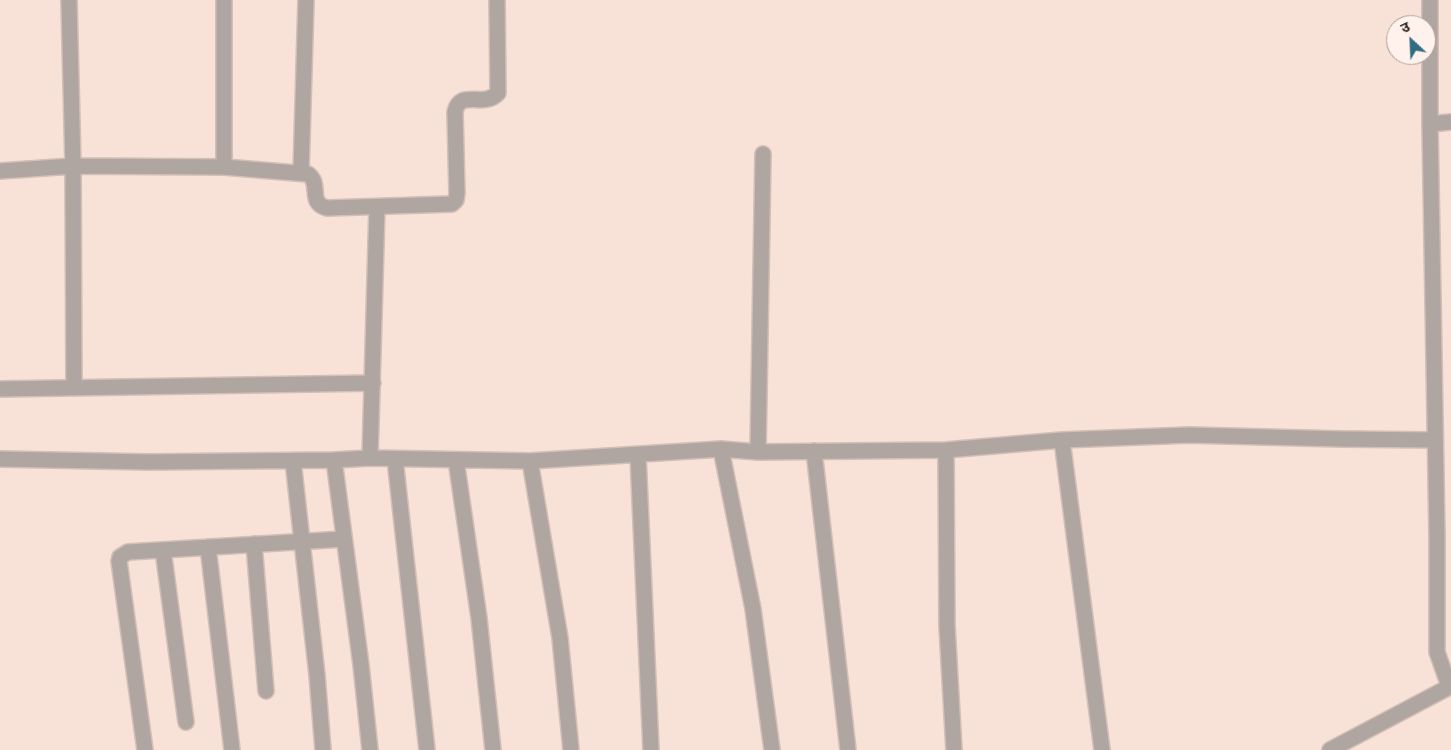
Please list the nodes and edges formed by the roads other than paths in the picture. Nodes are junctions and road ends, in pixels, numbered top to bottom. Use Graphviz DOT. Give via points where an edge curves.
graph roads {
  1 [pos="69,0"];
  2 [pos="224,0"];
  3 [pos="306,0"];
  4 [pos="497,0"];
  5 [pos="1430,0"];
  6 [pos="1451,122"];
  7 [pos="1430,124"];
  8 [pos="763,154"];
  9 [pos="73,166"];
  10 [pos="224,167"];
  11 [pos="0,170"];
  12 [pos="301,173"];
  13 [pos="377,207"];
  14 [pos="372,383"];
  15 [pos="74,388"];
  16 [pos="0,390"];
  17 [pos="1062,440"];
  18 [pos="1435,440"];
  19 [pos="722,449"];
  20 [pos="946,450"];
  21 [pos="814,451"];
  22 [pos="758,452"];
  23 [pos="638,455"];
  24 [pos="370,458"];
  25 [pos="0,459"];
  26 [pos="395,459"];
  27 [pos="334,460"];
  28 [pos="456,460"];
  29 [pos="293,461"];
  30 [pos="530,461"];
  31 [pos="344,539"];
  32 [pos="302,542"];
  33 [pos="254,544"];
  34 [pos="208,547"];
  35 [pos="163,550"];
  36 [pos="1450,686"];
  37 [pos="266,691"];
  38 [pos="186,722"];
  39 [pos="1347,746"];
  40 [pos="144,750"];
  41 [pos="232,750"];
  42 [pos="323,750"];
  43 [pos="370,750"];
  44 [pos="427,750"];
  45 [pos="493,750"];
  46 [pos="571,750"];
  47 [pos="651,750"];
  48 [pos="772,750"];
  49 [pos="848,750"];
  50 [pos="954,750"];
  51 [pos="1102,750"];
  52 [pos="1330,750"];
  1 -- 9 [label="street"];
  2 -- 10 [label="street"];
  3 -- 12 [label="street"];
  4 -- 13 [label="street" via="498,93 488,100 461,101 457,105 456,200 444,205"];
  5 -- 7 [label="street"];
  6 -- 7 [label="street"];
  7 -- 18 [label="street"];
  8 -- 22 [label="street"];
  9 -- 10 [label="street"];
  9 -- 11 [label="street"];
  9 -- 15 [label="street"];
  10 -- 12 [label="street"];
  12 -- 13 [label="street" via="312,177 315,198 321,206"];
  13 -- 14 [label="street"];
  14 -- 15 [label="street"];
  14 -- 24 [label="street"];
  15 -- 16 [label="street"];
  17 -- 18 [label="street" via="1190,435"];
  17 -- 20 [label="street"];
  17 -- 51 [label="street"];
  18 -- 36 [label="street" via="1437,652"];
  19 -- 22 [label="street"];
  19 -- 23 [label="street"];
  19 -- 48 [label="street" via="753,610"];
  20 -- 21 [label="street"];
  20 -- 50 [label="street" via="947,626"];
  21 -- 22 [label="street"];
  21 -- 49 [label="street"];
  23 -- 30 [label="street"];
  23 -- 47 [label="street"];
  24 -- 26 [label="street"];
  24 -- 27 [label="street"];
  25 -- 29 [label="street"];
  26 -- 28 [label="street"];
  26 -- 44 [label="street"];
  27 -- 29 [label="street"];
  27 -- 31 [label="street"];
  28 -- 30 [label="street"];
  28 -- 45 [label="street" via="479,618"];
  29 -- 32 [label="street"];
  30 -- 46 [label="street" via="560,638"];
  31 -- 32 [label="street"];
  31 -- 43 [label="street"];
  32 -- 33 [label="street"];
  32 -- 42 [label="street"];
  33 -- 34 [label="street"];
  33 -- 37 [label="street"];
  34 -- 35 [label="street"];
  34 -- 41 [label="street"];
  35 -- 38 [label="street"];
  35 -- 40 [label="street" via="128,552 119,561"];
  36 -- 39 [label="street"];
  39 -- 52 [label="street"];
}
